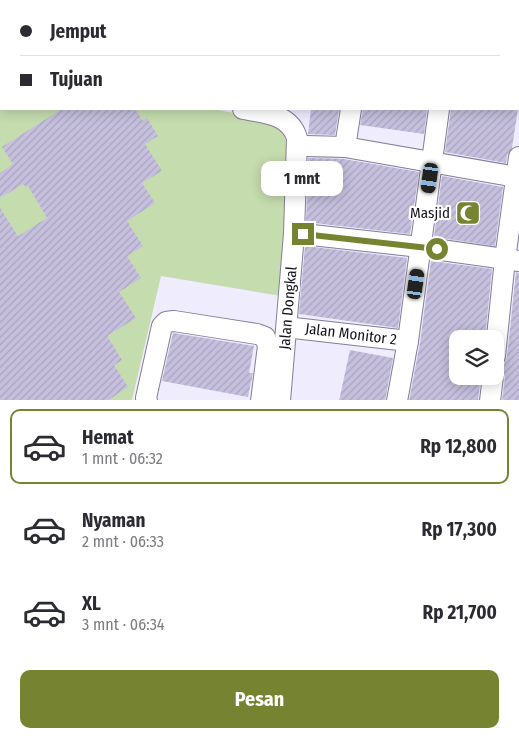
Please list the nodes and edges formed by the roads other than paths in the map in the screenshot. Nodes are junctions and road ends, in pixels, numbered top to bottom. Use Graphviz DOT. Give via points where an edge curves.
graph roads {
  1 [pos="351,110"];
  2 [pos="439,110"];
  3 [pos="266,111"];
  4 [pos="306,146"];
  5 [pos="345,147"];
  6 [pos="432,161"];
  7 [pos="518,167"];
  8 [pos="303,234"];
  9 [pos="420,247"];
  10 [pos="512,260"];
  11 [pos="294,328"];
  12 [pos="500,330"];
  13 [pos="408,341"];
  14 [pos="492,385"];
  15 [pos="272,392"];
  16 [pos="148,400"];
  17 [pos="397,400"];
  18 [pos="490,400"];
  1 -- 5 [label="street"];
  2 -- 6 [label="street"];
  3 -- 15 [label="street, Jalan Dongkal" via="292,126 298,146 294,234"];
  4 -- 5 [label="street"];
  5 -- 6 [label="street"];
  6 -- 7 [label="street"];
  6 -- 9 [label="street"];
  7 -- 10 [label="street"];
  8 -- 9 [label="street"];
  9 -- 10 [label="street"];
  9 -- 13 [label="street"];
  10 -- 12 [label="street"];
  11 -- 13 [label="street, Jalan Monitor 2"];
  13 -- 17 [label="street"];
  14 -- 18 [label="street"];
  15 -- 16 [label="street" via="265,337 183,322 166,322 162,326"];
}
